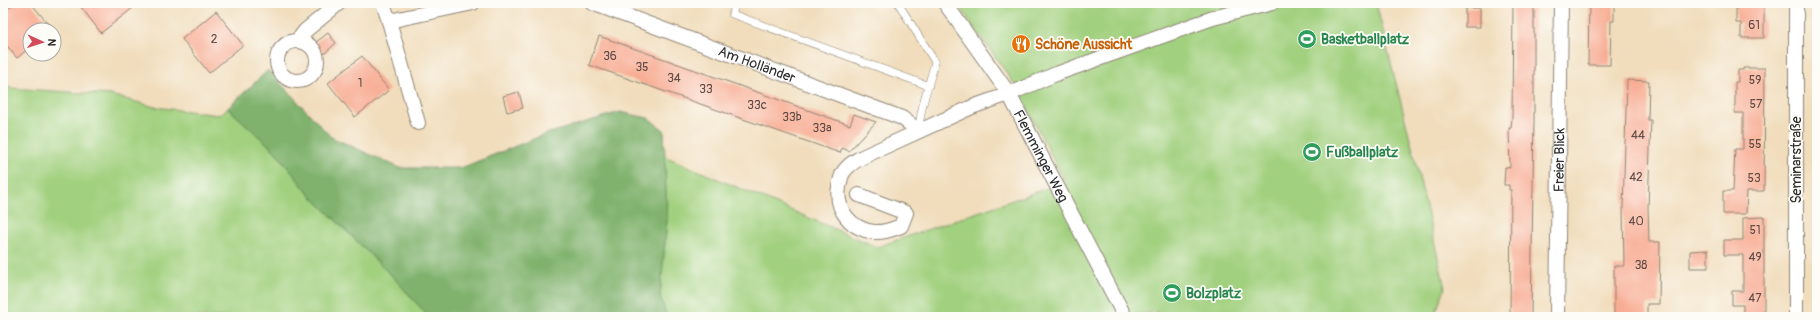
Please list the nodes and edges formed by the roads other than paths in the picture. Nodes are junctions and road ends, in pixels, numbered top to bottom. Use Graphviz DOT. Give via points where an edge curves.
graph roads {
  1 [pos="340,3"];
  2 [pos="383,3"];
  3 [pos="473,3"];
  4 [pos="592,3"];
  5 [pos="736,3"];
  6 [pos="898,3"];
  7 [pos="945,3"];
  8 [pos="1272,3"];
  9 [pos="1560,3"];
  10 [pos="1796,3"];
  11 [pos="389,21"];
  12 [pos="297,41"];
  13 [pos="929,86"];
  14 [pos="1009,94"];
  15 [pos="418,123"];
  16 [pos="920,131"];
  17 [pos="859,195"];
  18 [pos="1125,317"];
  19 [pos="1558,317"];
  20 [pos="1796,317"];
  1 -- 12 [label="street" via="305,31"];
  2 -- 11 [label="street"];
  3 -- 11 [label="street"];
  4 -- 16 [label="street, Am Holländer" via="902,118"];
  5 -- 13 [label="lane" via="732,14"];
  6 -- 13 [label="lane" via="935,62"];
  7 -- 14 [label="street, Flemminger Weg"];
  8 -- 14 [label="street" via="1213,18 1056,74"];
  9 -- 19 [label="street, Freier Blick"];
  10 -- 20 [label="street, Seminarstraße"];
  11 -- 15 [label="street"];
  13 -- 16 [label="lane" via="920,114"];
  14 -- 16 [label="street" via="972,107"];
  14 -- 18 [label="street, Flemminger Weg"];
  16 -- 17 [label="street" via="856,160 845,170 840,180 840,206 852,224 863,230 875,232 886,232 901,226 906,213"];
}
